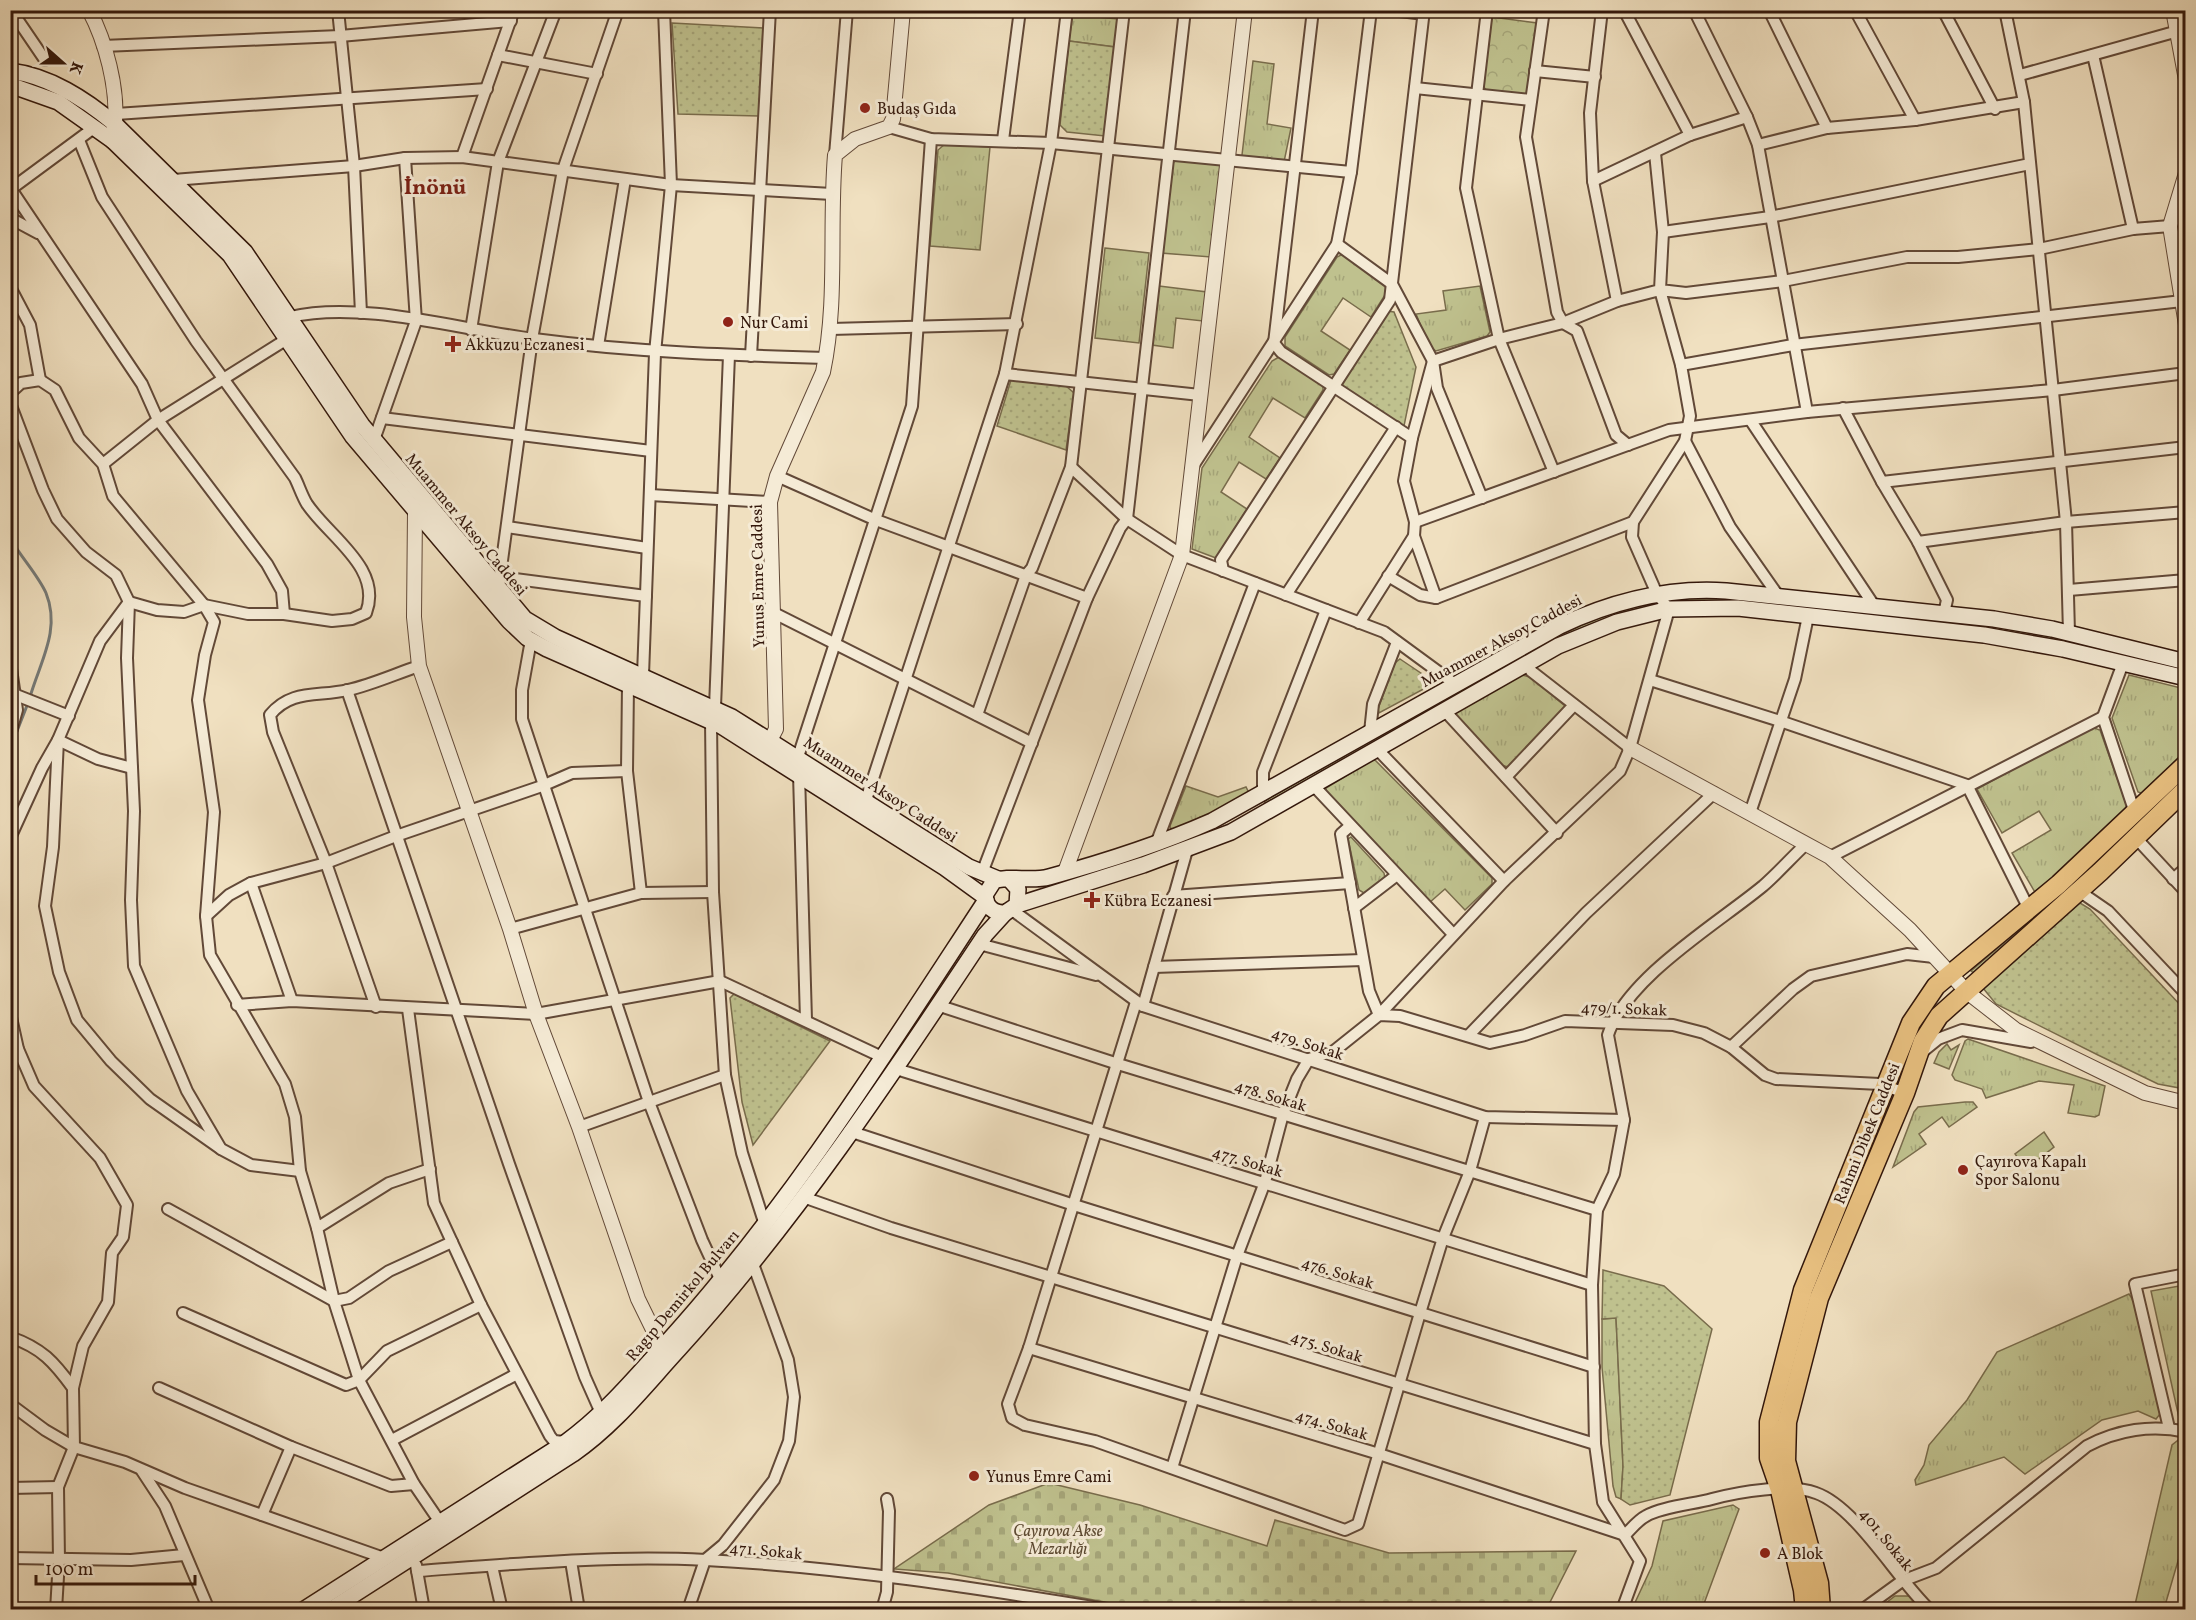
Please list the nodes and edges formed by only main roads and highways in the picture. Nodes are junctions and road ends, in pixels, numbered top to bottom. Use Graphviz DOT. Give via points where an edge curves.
graph roads {
  1 [pos="10,71"];
  2 [pos="10,85"];
  3 [pos="116,119"];
  4 [pos="113,141"];
  5 [pos="2186,662"];
  6 [pos="2186,678"];
  7 [pos="713,714"];
  8 [pos="767,746"];
  9 [pos="2186,764"];
  10 [pos="2186,789"];
  11 [pos="1004,880"];
  12 [pos="986,899"];
  13 [pos="1011,909"];
  14 [pos="888,1062"];
  15 [pos="1787,1490"];
  16 [pos="445,1528"];
  17 [pos="303,1610"];
  18 [pos="330,1610"];
  19 [pos="1805,1610"];
  20 [pos="1821,1610"];
  1 -- 3 [label="main road, Muammer Aksoy Caddesi" via="66,90"];
  2 -- 4 [label="main road" via="58,102"];
  3 -- 4 [label="main road"];
  3 -- 7 [label="main road, Muammer Aksoy Caddesi" via="239,244 374,440 499,584 516,611 541,630 643,675"];
  4 -- 7 [label="main road" via="230,255 353,437 520,632 628,685"];
  5 -- 11 [label="main road, Muammer Aksoy Caddesi" via="2004,620 1702,590 1657,594 1584,615 1212,821 1156,844 1038,880"];
  6 -- 13 [label="main road" via="2004,638 1723,606 1669,609 1592,631 1528,663 1231,832"];
  7 -- 8 [label="main road"];
  8 -- 11 [label="main road, Muammer Aksoy Caddesi" via="798,757 946,853"];
  8 -- 12 [label="main road" via="799,774"];
  9 -- 15 [label="main road, Rahmi Dibek Caddesi" via="2028,909 1936,986 1918,1010 1810,1272 1791,1329 1767,1436 1768,1458"];
  10 -- 15 [label="main road, Rahmi Dibek Caddesi" via="1939,1016 1917,1056 1812,1321 1785,1434"];
  11 -- 12 [label="main road" via="988,886"];
  11 -- 13 [label="main road" via="1018,889"];
  12 -- 13 [label="main road" via="994,911"];
  12 -- 14 [label="main road, Ragıp Demirkol Bulvarı"];
  13 -- 14 [label="main road, Ragıp Demirkol Bulvarı" via="979,944 938,1005"];
  14 -- 16 [label="main road, Ragıp Demirkol Bulvarı" via="721,1281 601,1413"];
  14 -- 16 [label="main road, Ragıp Demirkol Bulvarı" via="849,1131 753,1264 607,1427 580,1449"];
  15 -- 19 [label="main road, Rahmi Dibek Caddesi"];
  15 -- 20 [label="main road, Rahmi Dibek Caddesi" via="1819,1583"];
  16 -- 17 [label="main road, Ragıp Demirkol Bulvarı" via="412,1541"];
  16 -- 18 [label="main road, Ragıp Demirkol Bulvarı" via="416,1564"];
}
